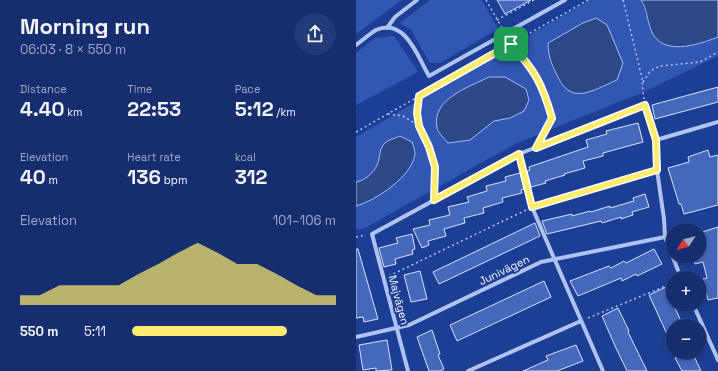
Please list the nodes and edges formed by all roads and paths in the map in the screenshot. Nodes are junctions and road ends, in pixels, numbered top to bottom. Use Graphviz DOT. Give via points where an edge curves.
graph roads {
  1 [pos="417,0"];
  2 [pos="486,0"];
  3 [pos="534,0"];
  4 [pos="565,0"];
  5 [pos="588,0"];
  6 [pos="623,0"];
  7 [pos="498,20"];
  8 [pos="387,28"];
  9 [pos="505,34"];
  10 [pos="511,44"];
  11 [pos="356,45"];
  12 [pos="718,52"];
  13 [pos="643,82"];
  14 [pos="419,96"];
  15 [pos="645,105"];
  16 [pos="388,114"];
  17 [pos="718,122"];
  18 [pos="419,126"];
  19 [pos="356,132"];
  20 [pos="656,140"];
  21 [pos="536,148"];
  22 [pos="519,154"];
  23 [pos="657,170"];
  24 [pos="434,200"];
  25 [pos="532,207"];
  26 [pos="372,234"];
  27 [pos="356,237"];
  28 [pos="665,237"];
  29 [pos="555,259"];
  30 [pos="678,271"];
  31 [pos="384,278"];
  32 [pos="666,286"];
  33 [pos="696,311"];
  34 [pos="581,321"];
  35 [pos="397,329"];
  36 [pos="356,337"];
  37 [pos="718,360"];
  38 [pos="408,371"];
  39 [pos="468,371"];
  40 [pos="603,371"];
  1 -- 8 [label="street" via="394,17"];
  2 -- 7 [label="path"];
  3 -- 7 [label="path"];
  4 -- 9 [label="street"];
  5 -- 10 [label="path"];
  6 -- 13 [label="path"];
  7 -- 9 [label="path"];
  8 -- 9 [label="street" via="402,32 407,37 429,76"];
  8 -- 11 [label="street" via="376,30"];
  9 -- 10 [label="path"];
  10 -- 14 [label="path"];
  10 -- 21 [label="path" via="531,66 544,90 552,118"];
  12 -- 13 [label="path" via="700,62 660,66 650,71"];
  13 -- 15 [label="path"];
  14 -- 16 [label="path"];
  14 -- 18 [label="path"];
  15 -- 20 [label="street"];
  15 -- 21 [label="street"];
  16 -- 18 [label="path" via="403,116"];
  16 -- 19 [label="path"];
  17 -- 20 [label="street"];
  18 -- 24 [label="path" via="435,167"];
  20 -- 23 [label="street"];
  21 -- 22 [label="street"];
  22 -- 24 [label="street"];
  22 -- 25 [label="street"];
  23 -- 25 [label="path"];
  23 -- 28 [label="street"];
  24 -- 26 [label="street"];
  25 -- 29 [label="street"];
  25 -- 31 [label="path"];
  26 -- 27 [label="path"];
  26 -- 31 [label="street, Majvägen"];
  28 -- 29 [label="street, Junivägen"];
  28 -- 30 [label="street"];
  29 -- 34 [label="street"];
  29 -- 35 [label="street, Junivägen" via="540,262"];
  31 -- 35 [label="street, Majvägen"];
  32 -- 34 [label="path"];
  33 -- 37 [label="street"];
  34 -- 39 [label="street"];
  34 -- 40 [label="street"];
  35 -- 36 [label="street, Junivägen"];
  35 -- 38 [label="street, Majvägen"];
}
